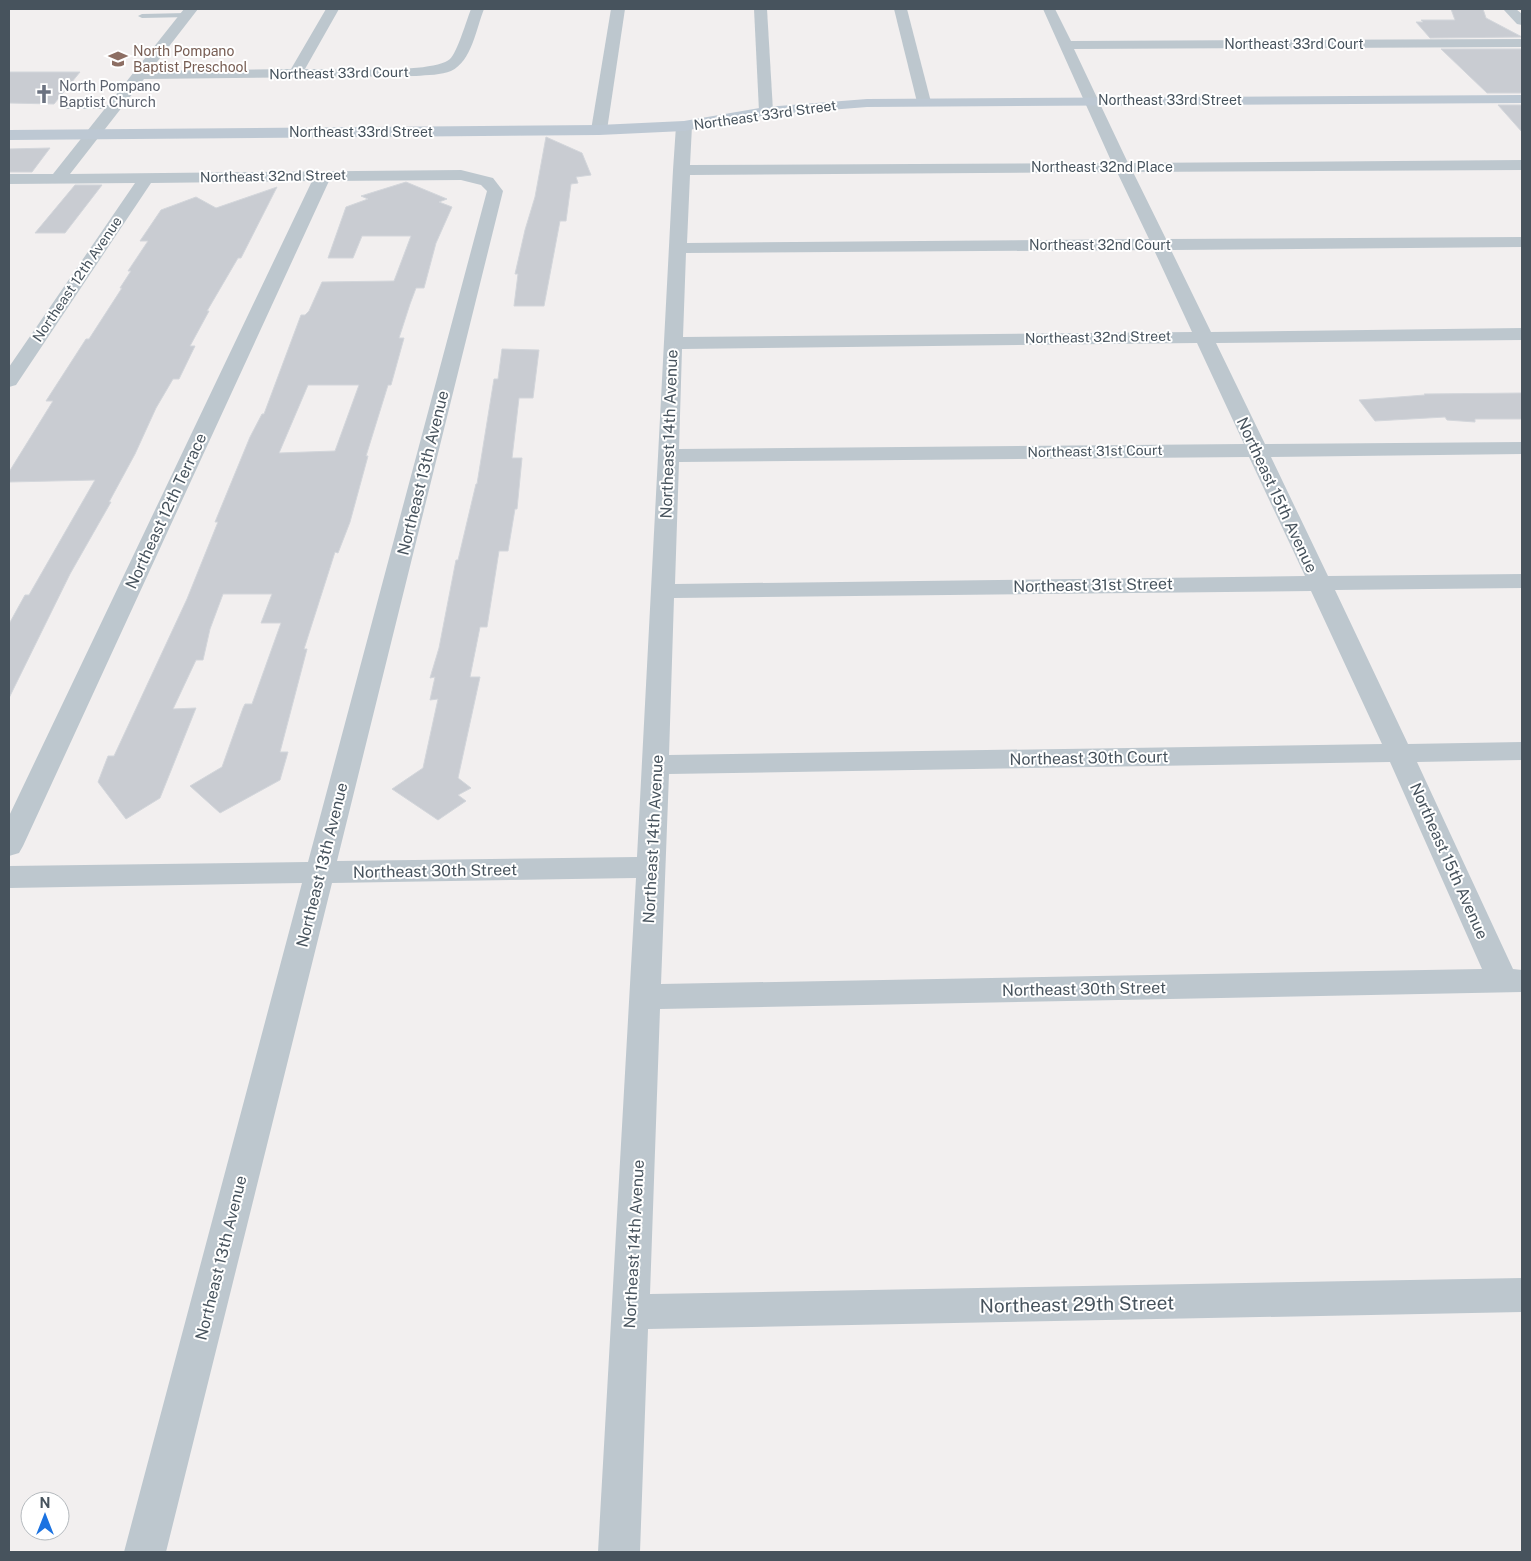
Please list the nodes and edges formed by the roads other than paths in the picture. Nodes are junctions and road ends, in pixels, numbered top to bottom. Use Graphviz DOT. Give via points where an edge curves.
graph roads {
  1 [pos="332,9"];
  2 [pos="477,9"];
  3 [pos="618,9"];
  4 [pos="760,9"];
  5 [pos="900,9"];
  6 [pos="1050,9"];
  7 [pos="1509,9"];
  8 [pos="189,12"];
  9 [pos="142,16"];
  10 [pos="1522,21"];
  11 [pos="1522,43"];
  12 [pos="1066,45"];
  13 [pos="295,74"];
  14 [pos="142,75"];
  15 [pos="1522,99"];
  16 [pos="1092,101"];
  17 [pos="924,102"];
  18 [pos="65,107"];
  19 [pos="115,107"];
  20 [pos="766,112"];
  21 [pos="684,126"];
  22 [pos="599,130"];
  23 [pos="92,134"];
  24 [pos="9,135"];
  25 [pos="1522,165"];
  26 [pos="1122,167"];
  27 [pos="681,170"];
  28 [pos="323,176"];
  29 [pos="58,178"];
  30 [pos="146,178"];
  31 [pos="9,179"];
  32 [pos="488,181"];
  33 [pos="1522,242"];
  34 [pos="1160,244"];
  35 [pos="678,248"];
  36 [pos="1522,334"];
  37 [pos="1203,336"];
  38 [pos="673,343"];
  39 [pos="9,381"];
  40 [pos="1522,448"];
  41 [pos="1255,450"];
  42 [pos="668,456"];
  43 [pos="1522,581"];
  44 [pos="1319,582"];
  45 [pos="663,590"];
  46 [pos="1522,751"];
  47 [pos="1399,752"];
  48 [pos="656,765"];
  49 [pos="9,846"];
  50 [pos="652,867"];
  51 [pos="320,873"];
  52 [pos="9,878"];
  53 [pos="1513,981"];
  54 [pos="646,997"];
  55 [pos="1522,1295"];
  56 [pos="631,1312"];
  57 [pos="145,1552"];
  58 [pos="619,1552"];
  1 -- 13 [label="street"];
  2 -- 13 [label="street, Northeast 33rd Court" via="458,60 446,68 416,72"];
  3 -- 22 [label="street"];
  4 -- 20 [label="street"];
  5 -- 17 [label="street"];
  6 -- 12 [label="street, Northeast 15th Avenue"];
  7 -- 10 [label="street"];
  8 -- 9 [label="lane"];
  8 -- 14 [label="street"];
  11 -- 12 [label="street, Northeast 33rd Court"];
  12 -- 16 [label="street, Northeast 15th Avenue"];
  13 -- 14 [label="street, Northeast 33rd Court"];
  14 -- 19 [label="street"];
  15 -- 16 [label="street, Northeast 33rd Street"];
  16 -- 17 [label="street, Northeast 33rd Street"];
  16 -- 26 [label="street, Northeast 15th Avenue"];
  17 -- 20 [label="street, Northeast 33rd Street" via="866,103"];
  18 -- 19 [label="lane"];
  19 -- 23 [label="street"];
  20 -- 21 [label="street, Northeast 33rd Street"];
  21 -- 22 [label="street, Northeast 33rd Street"];
  21 -- 27 [label="street, Northeast 14th Avenue"];
  22 -- 23 [label="street, Northeast 33rd Street"];
  23 -- 24 [label="street, Northeast 33rd Street"];
  23 -- 29 [label="street"];
  25 -- 26 [label="street, Northeast 32nd Place"];
  26 -- 27 [label="street, Northeast 32nd Place"];
  26 -- 34 [label="street, Northeast 15th Avenue"];
  27 -- 35 [label="street, Northeast 14th Avenue"];
  28 -- 30 [label="street, Northeast 32nd Street"];
  28 -- 32 [label="street, Northeast 32nd Street" via="461,175"];
  28 -- 49 [label="street, Northeast 12th Terrace"];
  29 -- 30 [label="street, Northeast 32nd Street"];
  29 -- 31 [label="street, Northeast 32nd Street"];
  30 -- 39 [label="street, Northeast 12th Avenue"];
  32 -- 51 [label="street, Northeast 13th Avenue" via="496,191"];
  33 -- 34 [label="street, Northeast 32nd Court"];
  34 -- 35 [label="street, Northeast 32nd Court"];
  34 -- 37 [label="street, Northeast 15th Avenue"];
  35 -- 38 [label="street, Northeast 14th Avenue"];
  36 -- 37 [label="street, Northeast 32nd Street"];
  37 -- 38 [label="street, Northeast 32nd Street"];
  37 -- 41 [label="street, Northeast 15th Avenue"];
  38 -- 42 [label="street, Northeast 14th Avenue"];
  40 -- 41 [label="street, Northeast 31st Court"];
  41 -- 42 [label="street, Northeast 31st Court"];
  41 -- 44 [label="street, Northeast 15th Avenue"];
  42 -- 45 [label="street, Northeast 14th Avenue"];
  43 -- 44 [label="street, Northeast 31st Street"];
  44 -- 45 [label="street, Northeast 31st Street"];
  44 -- 47 [label="street, Northeast 15th Avenue"];
  45 -- 48 [label="street, Northeast 14th Avenue"];
  46 -- 47 [label="street, Northeast 30th Court"];
  47 -- 48 [label="street, Northeast 30th Court"];
  47 -- 53 [label="street, Northeast 15th Avenue"];
  48 -- 50 [label="street, Northeast 14th Avenue"];
  50 -- 51 [label="street, Northeast 30th Street"];
  50 -- 54 [label="street, Northeast 14th Avenue"];
  51 -- 52 [label="street, Northeast 30th Street"];
  51 -- 57 [label="street, Northeast 13th Avenue"];
  53 -- 54 [label="street, Northeast 30th Street"];
  54 -- 56 [label="street, Northeast 14th Avenue"];
  55 -- 56 [label="street, Northeast 29th Street"];
  56 -- 58 [label="street, Northeast 14th Avenue"];
}
